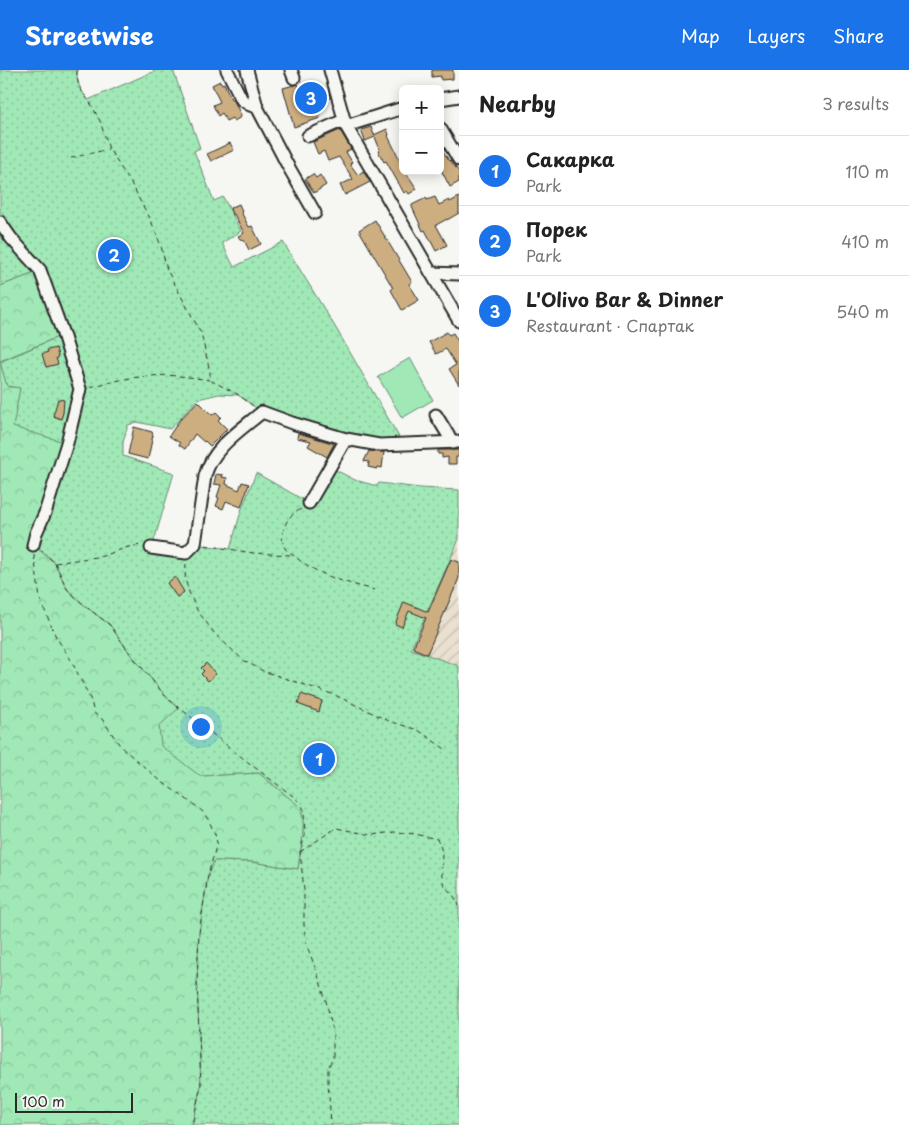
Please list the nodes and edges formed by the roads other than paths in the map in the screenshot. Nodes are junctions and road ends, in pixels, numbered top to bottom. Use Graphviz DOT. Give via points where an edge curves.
graph roads {
  1 [pos="228,70"];
  2 [pos="247,70"];
  3 [pos="330,70"];
  4 [pos="459,96"];
  5 [pos="444,98"];
  6 [pos="257,107"];
  7 [pos="399,109"];
  8 [pos="345,123"];
  9 [pos="441,130"];
  10 [pos="308,136"];
  11 [pos="459,160"];
  12 [pos="315,213"];
  13 [pos="0,222"];
  14 [pos="431,273"];
  15 [pos="459,274"];
  16 [pos="459,321"];
  17 [pos="436,415"];
  18 [pos="346,439"];
  19 [pos="456,443"];
  20 [pos="309,503"];
  21 [pos="33,545"];
  22 [pos="151,548"];
  1 -- 6 [label="street" via="242,100"];
  2 -- 6 [label="street"];
  3 -- 8 [label="street"];
  4 -- 5 [label="street"];
  6 -- 12 [label="street"];
  7 -- 8 [label="street"];
  8 -- 10 [label="street"];
  8 -- 14 [label="street"];
  9 -- 11 [label="street"];
  13 -- 21 [label="street" via="40,270 80,389 67,442"];
  14 -- 15 [label="street"];
  14 -- 16 [label="street"];
  17 -- 19 [label="street"];
  18 -- 19 [label="street" via="379,445"];
  18 -- 20 [label="street"];
  18 -- 22 [label="street" via="262,412 214,455 208,466 194,544 186,553"];
}
